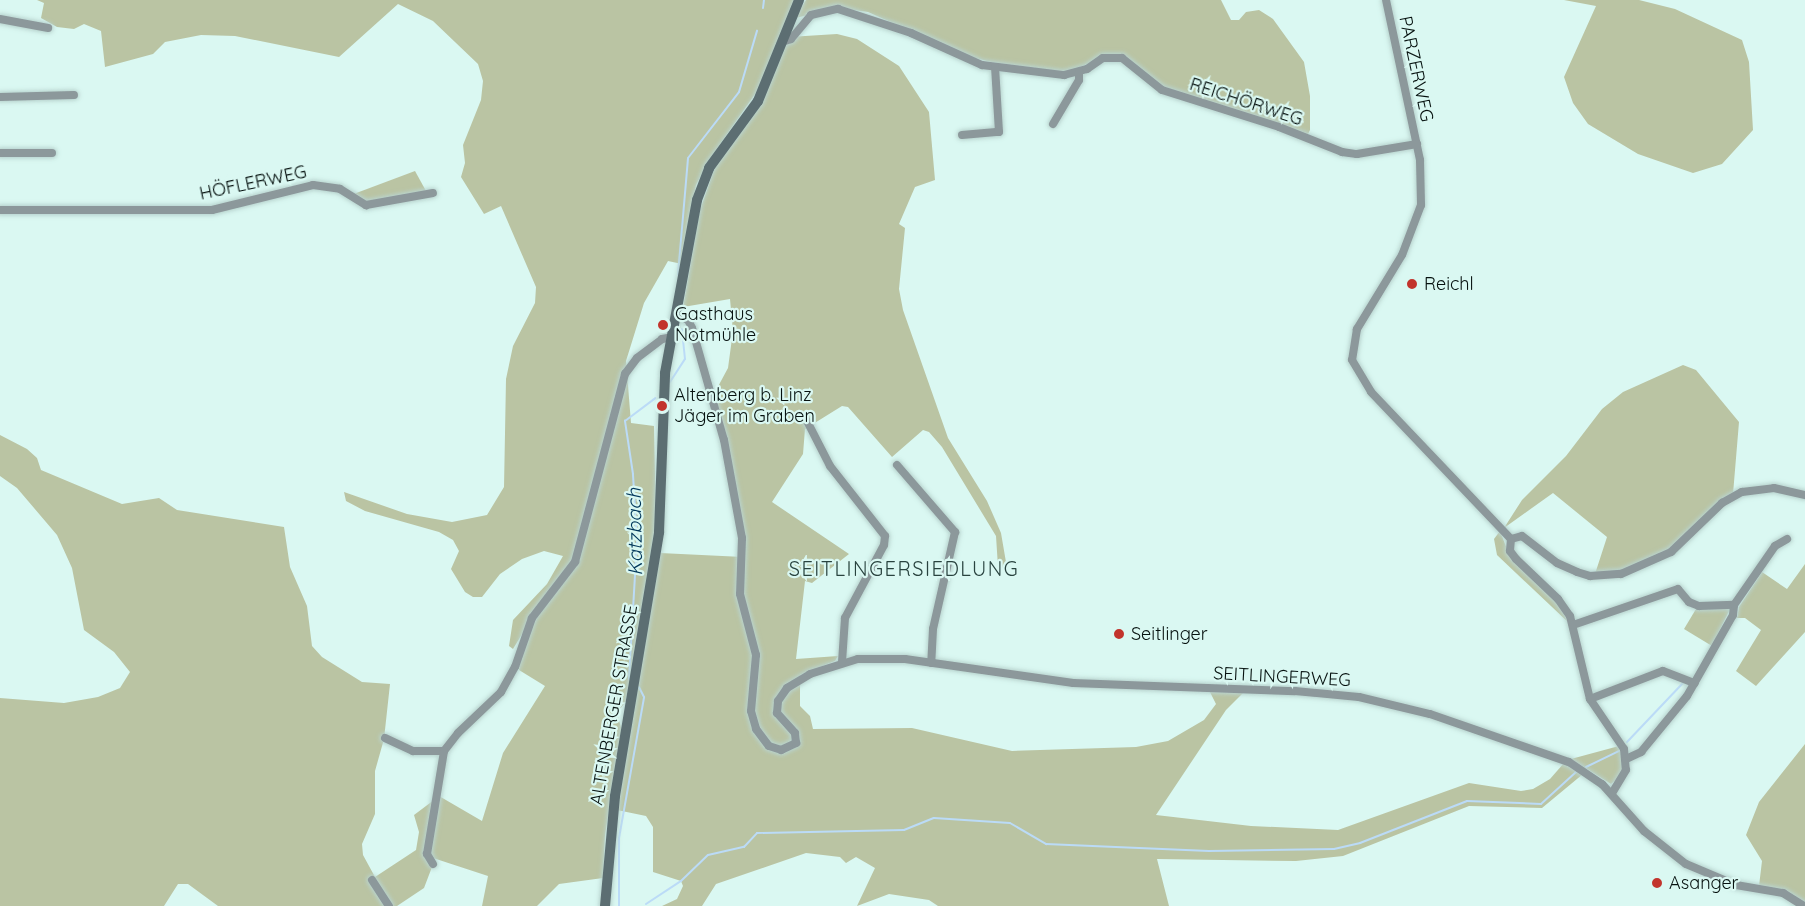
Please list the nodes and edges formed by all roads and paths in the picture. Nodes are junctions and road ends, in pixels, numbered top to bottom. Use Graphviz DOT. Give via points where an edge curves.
graph roads {
  1 [pos="799,0"];
  2 [pos="1386,0"];
  3 [pos="0,19"];
  4 [pos="48,28"];
  5 [pos="785,41"];
  6 [pos="995,66"];
  7 [pos="1079,72"];
  8 [pos="74,95"];
  9 [pos="0,97"];
  10 [pos="1053,124"];
  11 [pos="962,135"];
  12 [pos="1417,144"];
  13 [pos="0,153"];
  14 [pos="52,153"];
  15 [pos="433,193"];
  16 [pos="0,210"];
  17 [pos="677,314"];
  18 [pos="672,337"];
  19 [pos="807,420"];
  20 [pos="897,465"];
  21 [pos="1805,495"];
  22 [pos="1511,539"];
  23 [pos="1787,539"];
  24 [pos="1734,605"];
  25 [pos="1573,625"];
  26 [pos="842,662"];
  27 [pos="931,663"];
  28 [pos="1695,684"];
  29 [pos="1590,699"];
  30 [pos="385,738"];
  31 [pos="444,751"];
  32 [pos="1626,759"];
  33 [pos="1612,793"];
  34 [pos="433,864"];
  35 [pos="372,880"];
  36 [pos="389,906"];
  37 [pos="605,906"];
  38 [pos="1804,906"];
  1 -- 5 [label="street, ALTENBERGER STRASSE"];
  2 -- 12 [label="street, PARZERWEG"];
  3 -- 4 [label="street"];
  5 -- 6 [label="street, REICHÖRWEG" via="811,15 838,9 911,33 970,62"];
  5 -- 17 [label="street, ALTENBERGER STRASSE" via="758,100 713,162 700,187"];
  6 -- 7 [label="street, REICHÖRWEG" via="1055,75"];
  6 -- 11 [label="street" via="999,132"];
  7 -- 10 [label="street" via="1079,80"];
  7 -- 12 [label="street, REICHÖRWEG" via="1103,58 1122,58 1162,90 1279,127 1342,152"];
  8 -- 9 [label="street"];
  12 -- 22 [label="street, PARZERWEG" via="1422,190 1418,217 1389,279 1357,330 1352,360 1371,392"];
  13 -- 14 [label="street"];
  15 -- 16 [label="street, HÖFLERWEG" via="366,205 340,189 313,185 212,210"];
  17 -- 18 [label="street, ALTENBERGER STRASSE"];
  17 -- 26 [label="street, SEITLINGERWEG" via="688,320 692,328 724,440 741,532 740,594 756,655 752,711 763,741 781,750 793,746 795,733 777,713 782,695 796,681"];
  18 -- 31 [label="street" via="662,339 636,358 625,374 608,451 571,571 532,618 501,692"];
  18 -- 37 [label="street, ALTENBERGER STRASSE" via="662,406 659,532 615,796"];
  19 -- 26 [label="street" via="830,466 885,536 884,545 844,618"];
  20 -- 27 [label="street" via="955,532 933,629"];
  21 -- 22 [label="street" via="1773,488 1742,492 1722,503 1671,552 1621,574 1590,576 1577,572 1522,536"];
  22 -- 25 [label="street" via="1510,551 1558,598"];
  23 -- 24 [label="street" via="1775,546"];
  24 -- 25 [label="street" via="1694,605 1678,588"];
  24 -- 28 [label="street" via="1733,615"];
  25 -- 29 [label="street"];
  26 -- 27 [label="street, SEITLINGERWEG" via="879,658"];
  27 -- 33 [label="street, SEITLINGERWEG" via="1073,683 1295,691 1378,700 1553,755 1581,768"];
  28 -- 29 [label="street" via="1663,671"];
  28 -- 32 [label="street" via="1641,752"];
  29 -- 32 [label="street" via="1618,738"];
  30 -- 31 [label="street" via="413,751"];
  31 -- 34 [label="street" via="427,854"];
  32 -- 33 [label="street" via="1623,780"];
  33 -- 38 [label="street, SEITLINGERWEG" via="1644,831 1686,864 1736,885 1783,893"];
  35 -- 36 [label="street"];
}
